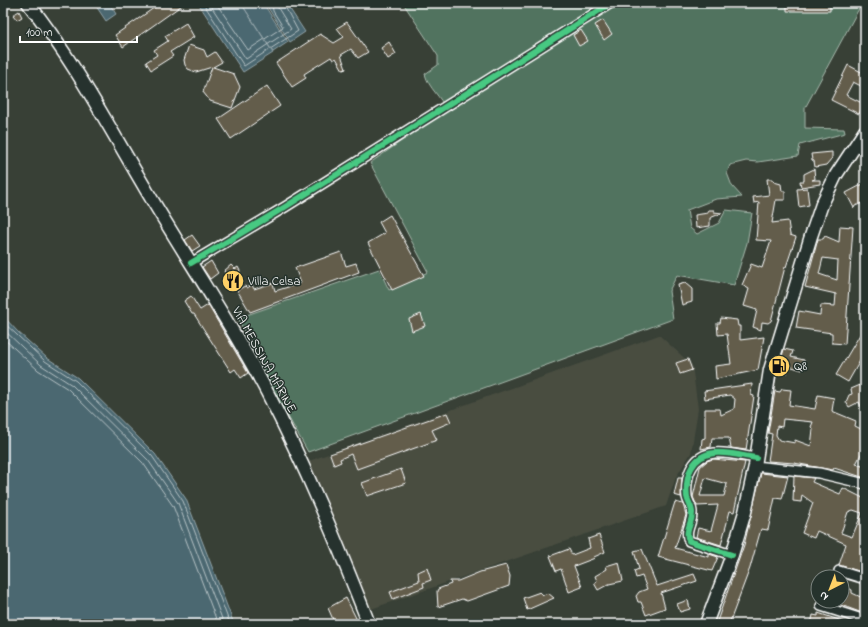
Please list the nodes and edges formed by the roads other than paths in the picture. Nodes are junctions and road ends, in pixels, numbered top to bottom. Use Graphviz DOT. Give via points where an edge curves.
graph roads {
  1 [pos="28,3"];
  2 [pos="611,3"];
  3 [pos="865,131"];
  4 [pos="191,263"];
  5 [pos="755,462"];
  6 [pos="865,484"];
  7 [pos="732,555"];
  8 [pos="850,574"];
  9 [pos="865,579"];
  10 [pos="830,609"];
  11 [pos="865,620"];
  12 [pos="369,624"];
  13 [pos="706,624"];
  1 -- 4 [label="main road, VIA MESSINA MARINE" via="60,46 107,120"];
  2 -- 4 [label="street"];
  3 -- 5 [label="main road" via="836,174 811,236 770,370"];
  4 -- 12 [label="main road, VIA MESSINA MARINE" via="229,322 286,430 361,594"];
  5 -- 6 [label="street"];
  5 -- 7 [label="main road" via="745,512"];
  5 -- 7 [label="street" via="720,453 706,453 696,460 688,473 687,497 692,512 687,532 690,541"];
  7 -- 13 [label="main road"];
  8 -- 9 [label="street"];
  10 -- 11 [label="street"];
}
